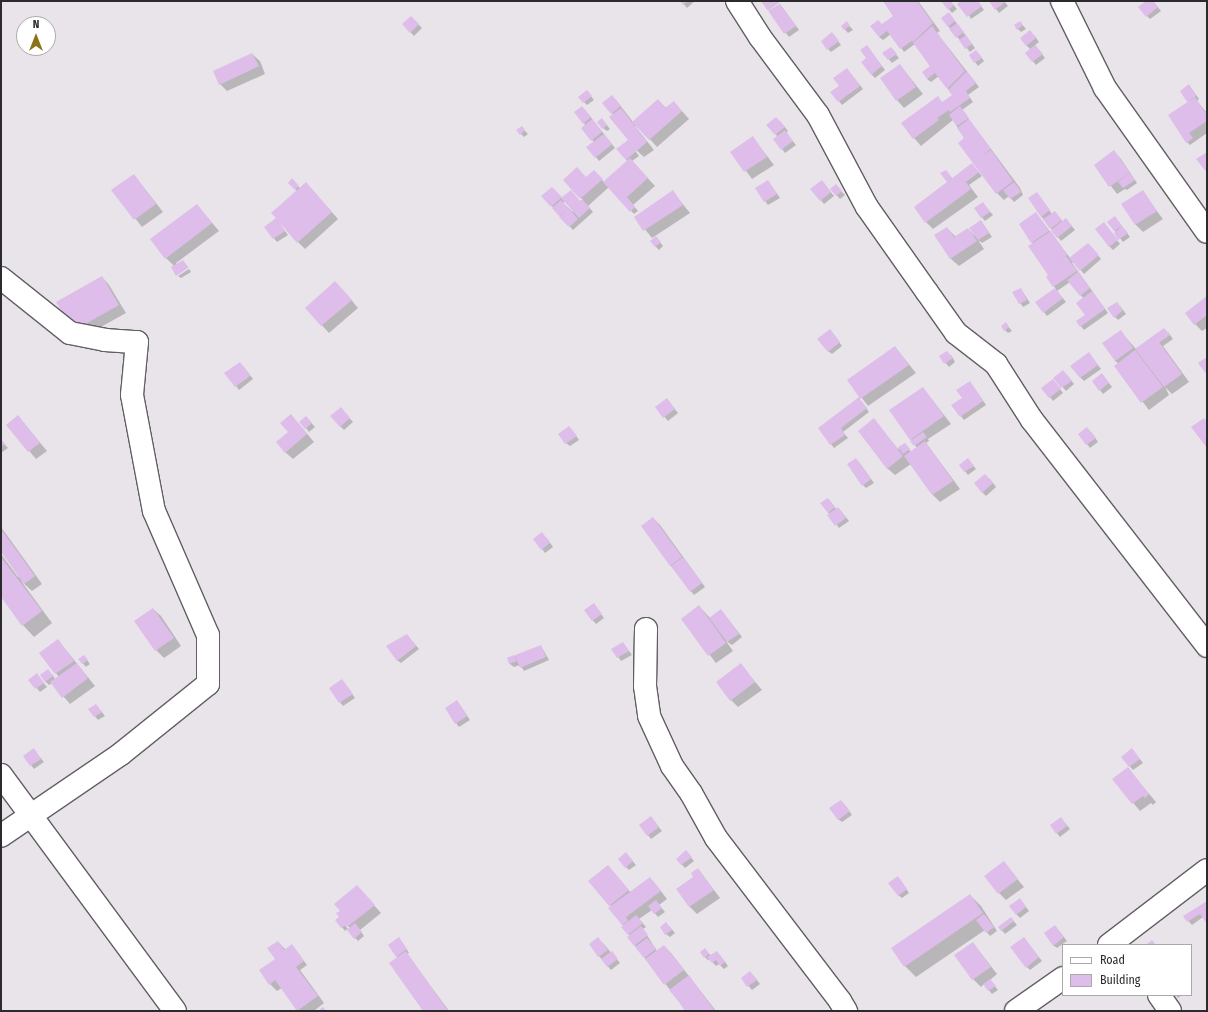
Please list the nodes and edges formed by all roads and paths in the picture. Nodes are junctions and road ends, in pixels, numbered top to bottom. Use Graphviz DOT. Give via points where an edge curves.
graph roads {
  1 [pos="737,1"];
  2 [pos="1062,1"];
  3 [pos="1207,232"];
  4 [pos="1,278"];
  5 [pos="646,628"];
  6 [pos="1207,646"];
  7 [pos="1,775"];
  8 [pos="31,816"];
  9 [pos="1,836"];
  10 [pos="1207,870"];
  11 [pos="1119,942"];
  12 [pos="1062,979"];
  13 [pos="1160,996"];
  14 [pos="175,1011"];
  15 [pos="846,1011"];
  16 [pos="1016,1011"];
  17 [pos="1170,1011"];
  1 -- 6 [label="street" via="760,37 818,115 867,207 956,332 996,364 1032,420"];
  2 -- 3 [label="street" via="1106,88"];
  4 -- 8 [label="street" via="70,333 105,340 137,342 132,395 154,512 208,635 208,684 121,754"];
  5 -- 15 [label="street" via="645,686 649,716 672,766 691,792 716,838"];
  7 -- 8 [label="street"];
  8 -- 9 [label="street"];
  8 -- 14 [label="street"];
  10 -- 11 [label="street"];
  12 -- 16 [label="street"];
  13 -- 17 [label="street"];
}
